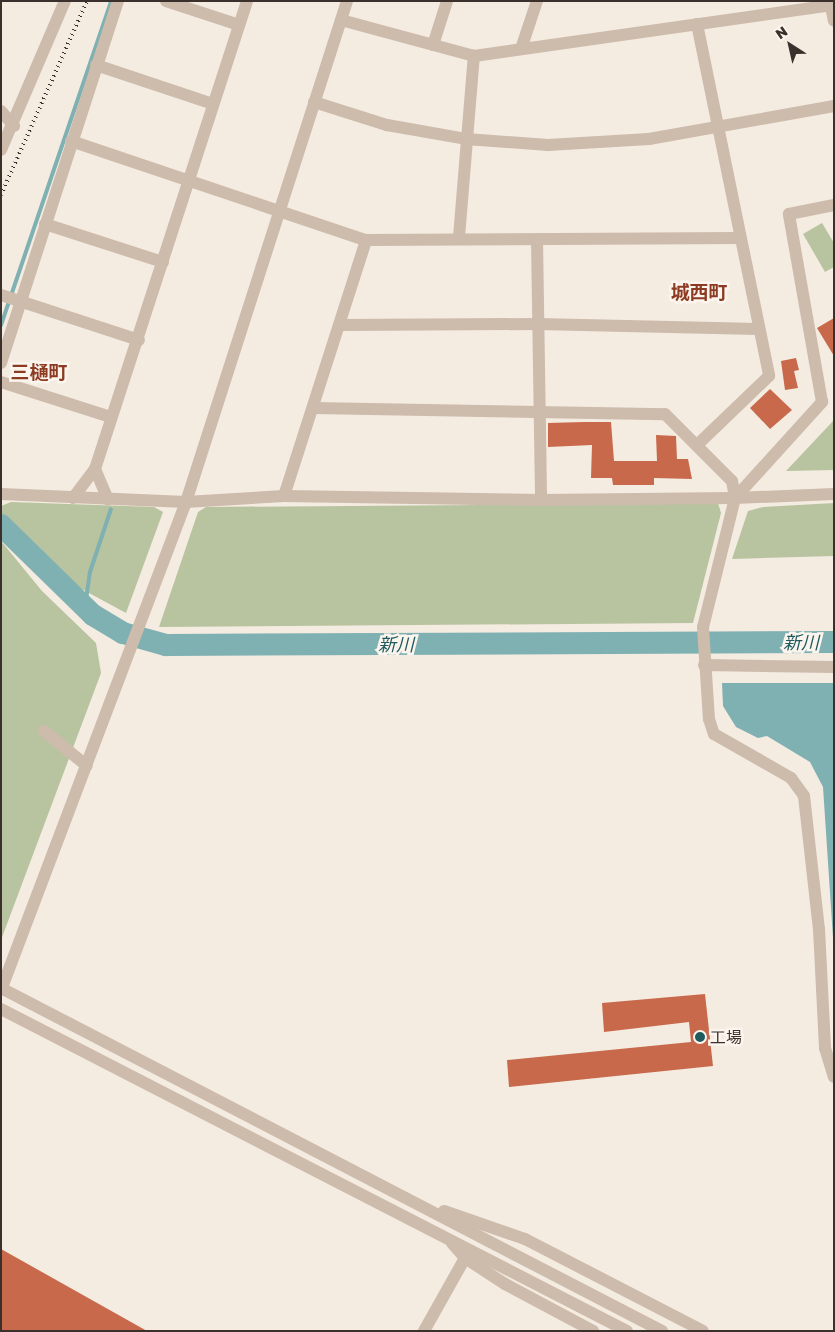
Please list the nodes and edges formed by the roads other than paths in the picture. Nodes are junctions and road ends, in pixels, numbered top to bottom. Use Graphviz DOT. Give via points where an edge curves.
graph roads {
  1 [pos="65,1"];
  2 [pos="118,1"];
  3 [pos="166,1"];
  4 [pos="247,1"];
  5 [pos="347,1"];
  6 [pos="447,1"];
  7 [pos="537,1"];
  8 [pos="831,4"];
  9 [pos="779,7"];
  10 [pos="341,20"];
  11 [pos="834,21"];
  12 [pos="697,24"];
  13 [pos="239,25"];
  14 [pos="433,45"];
  15 [pos="521,50"];
  16 [pos="474,56"];
  17 [pos="96,65"];
  18 [pos="314,102"];
  19 [pos="213,104"];
  20 [pos="834,106"];
  21 [pos="1,111"];
  22 [pos="14,126"];
  23 [pos="717,128"];
  24 [pos="466,139"];
  25 [pos="71,141"];
  26 [pos="1,150"];
  27 [pos="187,183"];
  28 [pos="834,205"];
  29 [pos="278,213"];
  30 [pos="45,224"];
  31 [pos="459,237"];
  32 [pos="740,238"];
  33 [pos="366,240"];
  34 [pos="537,240"];
  35 [pos="163,262"];
  36 [pos="2,295"];
  37 [pos="18,300"];
  38 [pos="538,324"];
  39 [pos="341,325"];
  40 [pos="758,328"];
  41 [pos="139,340"];
  42 [pos="1,363"];
  43 [pos="1,382"];
  44 [pos="313,408"];
  45 [pos="539,409"];
  46 [pos="111,417"];
  47 [pos="698,444"];
  48 [pos="95,469"];
  49 [pos="1,494"];
  50 [pos="834,494"];
  51 [pos="284,496"];
  52 [pos="73,498"];
  53 [pos="735,498"];
  54 [pos="108,499"];
  55 [pos="541,500"];
  56 [pos="186,502"];
  57 [pos="704,665"];
  58 [pos="834,666"];
  59 [pos="44,731"];
  60 [pos="87,766"];
  61 [pos="2,989"];
  62 [pos="1,1009"];
  63 [pos="834,1077"];
  64 [pos="417,1204"];
  65 [pos="449,1239"];
  66 [pos="465,1258"];
  67 [pos="424,1331"];
  68 [pos="594,1331"];
  69 [pos="627,1331"];
  70 [pos="662,1331"];
  71 [pos="703,1331"];
  1 -- 22 [label="street"];
  2 -- 17 [label="street"];
  3 -- 13 [label="street"];
  4 -- 13 [label="street"];
  5 -- 10 [label="street"];
  6 -- 14 [label="street"];
  7 -- 15 [label="street"];
  8 -- 9 [label="street"];
  8 -- 11 [label="street"];
  9 -- 12 [label="street"];
  10 -- 14 [label="street"];
  10 -- 18 [label="street"];
  12 -- 15 [label="street"];
  12 -- 23 [label="street"];
  13 -- 19 [label="street"];
  14 -- 16 [label="street"];
  15 -- 16 [label="street"];
  16 -- 24 [label="street"];
  17 -- 19 [label="street"];
  17 -- 25 [label="street"];
  18 -- 24 [label="street" via="387,125"];
  18 -- 29 [label="street"];
  19 -- 27 [label="street"];
  20 -- 23 [label="street"];
  21 -- 22 [label="street"];
  22 -- 26 [label="street"];
  23 -- 24 [label="street" via="582,145"];
  23 -- 32 [label="street"];
  24 -- 31 [label="street"];
  25 -- 27 [label="street"];
  25 -- 30 [label="street"];
  27 -- 29 [label="street"];
  27 -- 35 [label="street"];
  28 -- 53 [label="street" via="790,214 822,402"];
  29 -- 33 [label="street"];
  29 -- 56 [label="street"];
  30 -- 35 [label="street"];
  30 -- 37 [label="street"];
  31 -- 33 [label="street"];
  31 -- 34 [label="street"];
  32 -- 34 [label="street"];
  32 -- 40 [label="street"];
  33 -- 39 [label="street"];
  34 -- 38 [label="street"];
  35 -- 41 [label="street"];
  36 -- 37 [label="street"];
  37 -- 41 [label="street"];
  37 -- 42 [label="street"];
  38 -- 39 [label="street"];
  38 -- 40 [label="street"];
  38 -- 45 [label="street"];
  39 -- 44 [label="street"];
  40 -- 47 [label="street" via="770,376"];
  41 -- 46 [label="street"];
  43 -- 46 [label="street"];
  44 -- 45 [label="street"];
  44 -- 51 [label="street"];
  45 -- 47 [label="street" via="665,414"];
  45 -- 55 [label="street"];
  46 -- 48 [label="street"];
  47 -- 53 [label="street" via="732,481"];
  48 -- 52 [label="street"];
  48 -- 54 [label="street"];
  49 -- 52 [label="street"];
  50 -- 53 [label="street"];
  51 -- 55 [label="street"];
  51 -- 56 [label="street"];
  52 -- 54 [label="street"];
  53 -- 55 [label="street"];
  53 -- 57 [label="street" via="703,627"];
  54 -- 56 [label="street"];
  56 -- 60 [label="street"];
  57 -- 58 [label="street"];
  57 -- 63 [label="street" via="709,719 714,734 791,778 804,796 820,929 825,1048"];
  59 -- 60 [label="street"];
  60 -- 61 [label="street"];
  61 -- 64 [label="street"];
  62 -- 65 [label="street"];
  64 -- 70 [label="street"];
  64 -- 71 [label="street" via="526,1239"];
  65 -- 66 [label="street"];
  65 -- 69 [label="street"];
  66 -- 67 [label="street"];
  66 -- 68 [label="street" via="505,1284"];
}
